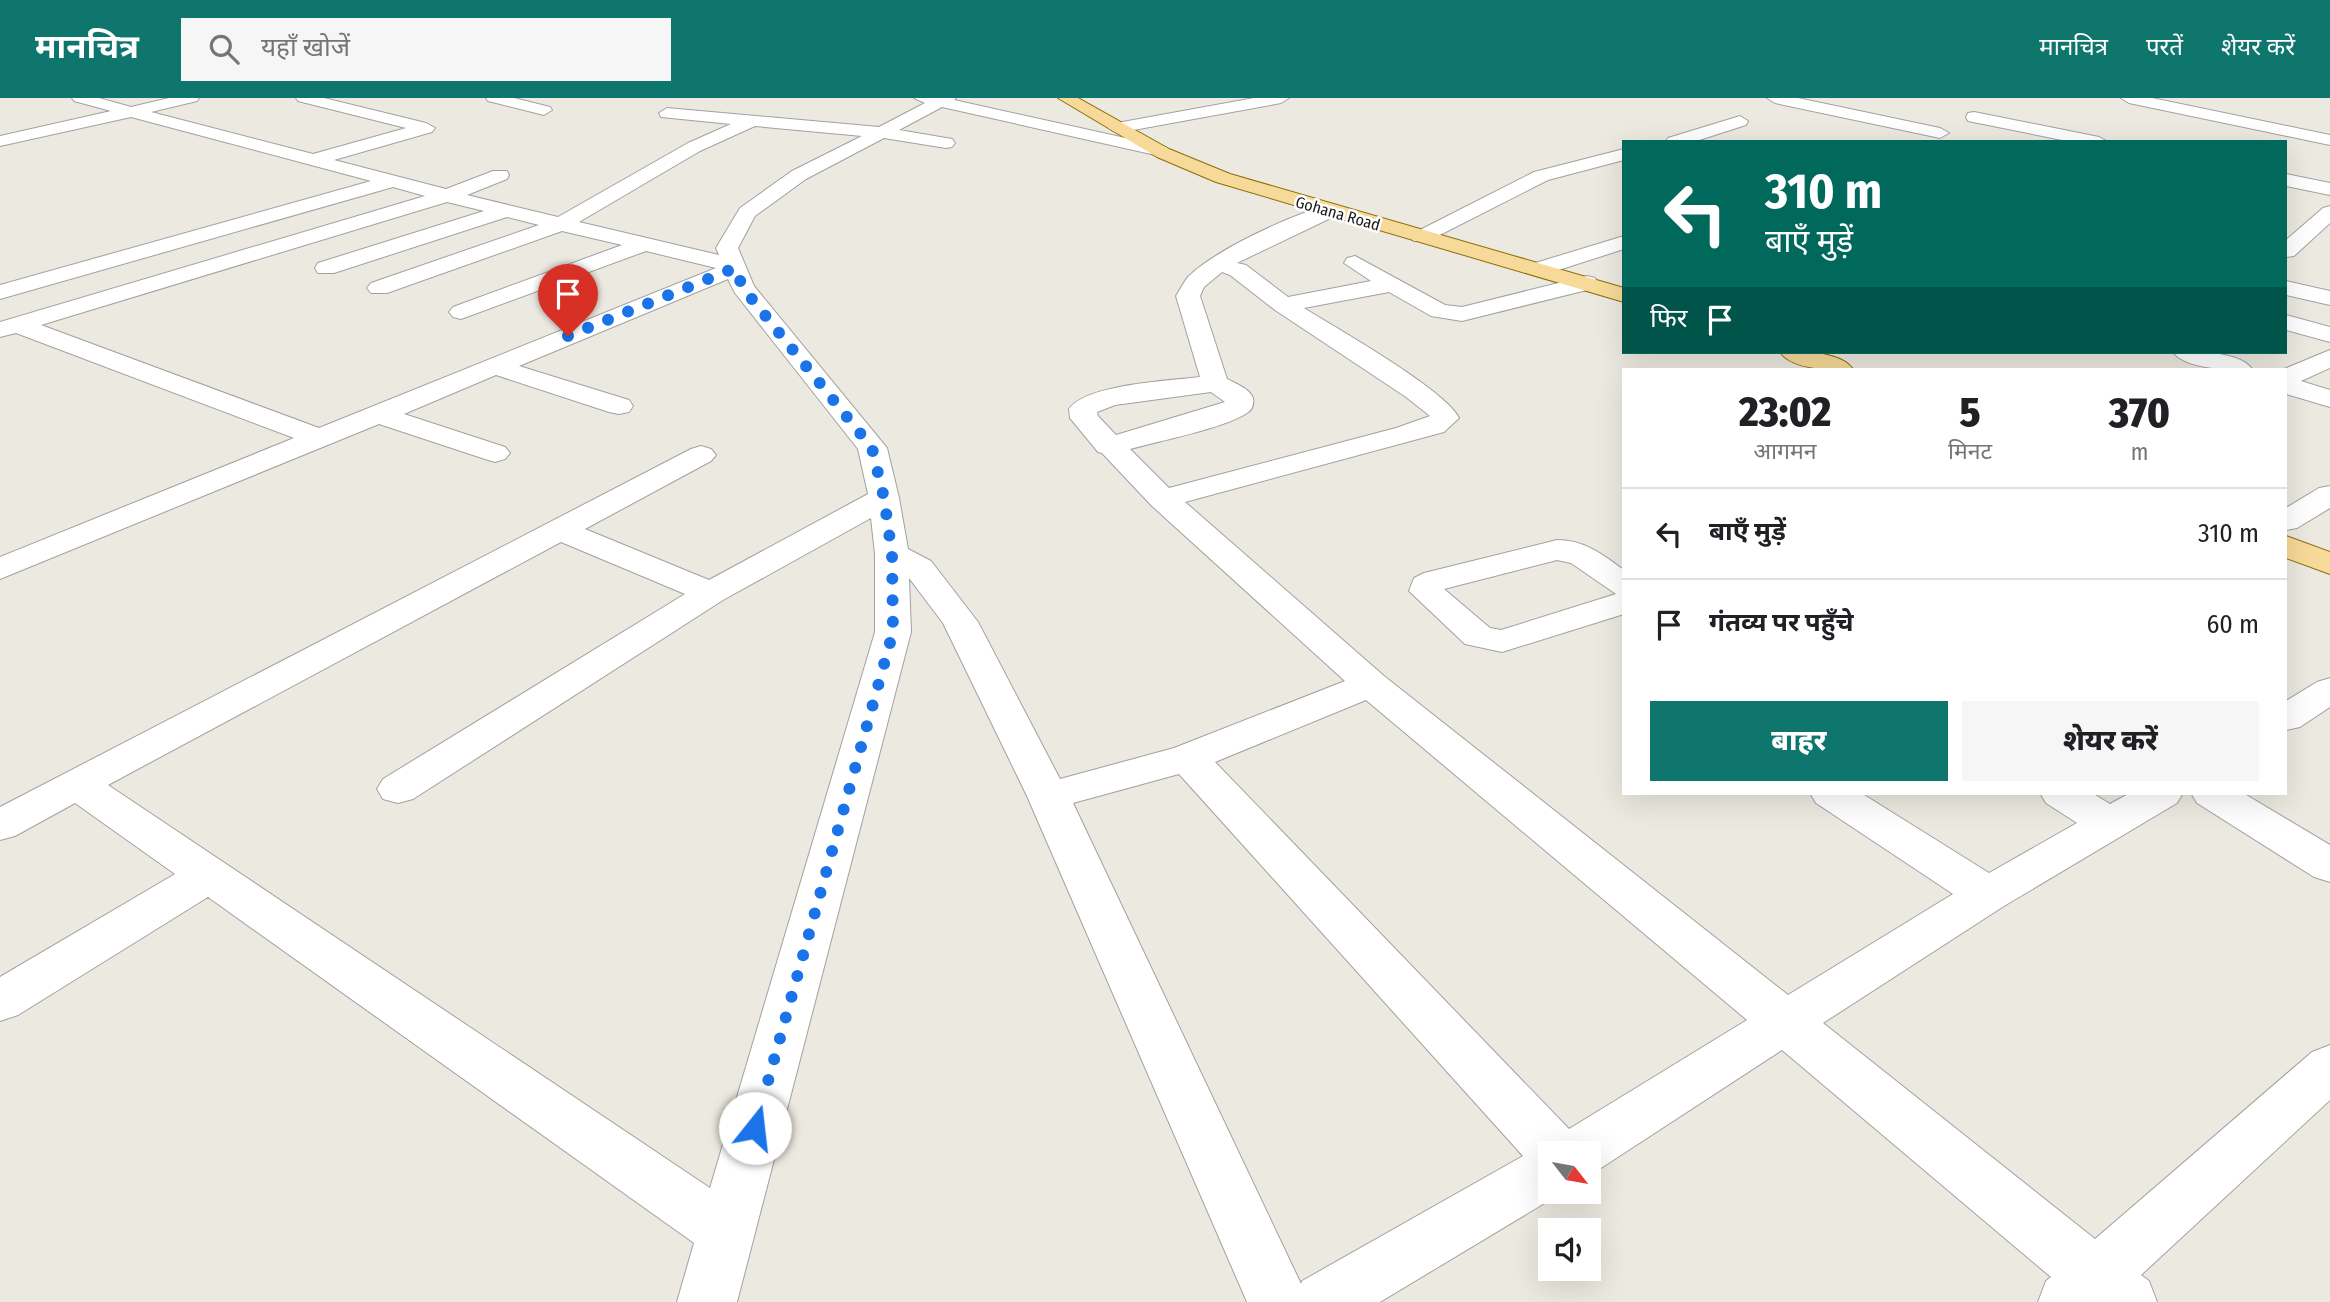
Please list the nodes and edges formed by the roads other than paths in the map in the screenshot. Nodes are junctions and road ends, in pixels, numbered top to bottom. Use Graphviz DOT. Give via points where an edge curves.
graph roads {
  1 [pos="80,98"];
  2 [pos="191,98"];
  3 [pos="304,98"];
  4 [pos="494,98"];
  5 [pos="1066,98"];
  6 [pos="1281,98"];
  7 [pos="1775,98"];
  8 [pos="2129,98"];
  9 [pos="936,99"];
  10 [pos="1873,102"];
  11 [pos="2148,102"];
  12 [pos="1996,107"];
  13 [pos="544,110"];
  14 [pos="132,111"];
  15 [pos="1841,112"];
  16 [pos="667,113"];
  17 [pos="754,120"];
  18 [pos="1740,121"];
  19 [pos="2075,122"];
  20 [pos="1957,125"];
  21 [pos="1117,128"];
  22 [pos="879,132"];
  23 [pos="2048,132"];
  24 [pos="1680,140"];
  25 [pos="1923,140"];
  26 [pos="2086,140"];
  27 [pos="2254,140"];
  28 [pos="2330,140"];
  29 [pos="0,141"];
  30 [pos="946,143"];
  31 [pos="2287,147"];
  32 [pos="1160,151"];
  33 [pos="1622,155"];
  34 [pos="2330,157"];
  35 [pos="310,160"];
  36 [pos="499,175"];
  37 [pos="2287,180"];
  38 [pos="394,181"];
  39 [pos="2330,188"];
  40 [pos="448,195"];
  41 [pos="506,211"];
  42 [pos="1330,211"];
  43 [pos="2330,212"];
  44 [pos="561,224"];
  45 [pos="1421,237"];
  46 [pos="1622,243"];
  47 [pos="642,245"];
  48 [pos="2291,247"];
  49 [pos="2319,249"];
  50 [pos="1355,263"];
  51 [pos="1218,264"];
  52 [pos="734,266"];
  53 [pos="326,268"];
  54 [pos="1540,269"];
  55 [pos="1587,283"];
  56 [pos="1393,284"];
  57 [pos="379,288"];
  58 [pos="2287,288"];
  59 [pos="0,292"];
  60 [pos="1622,294"];
  61 [pos="2330,298"];
  62 [pos="1283,305"];
  63 [pos="461,312"];
  64 [pos="2287,322"];
  65 [pos="8,327"];
  66 [pos="2330,335"];
  67 [pos="1799,354"];
  68 [pos="2192,354"];
  69 [pos="2330,358"];
  70 [pos="494,366"];
  71 [pos="1837,368"];
  72 [pos="2236,368"];
  73 [pos="2287,378"];
  74 [pos="1215,383"];
  75 [pos="2287,384"];
  76 [pos="2330,399"];
  77 [pos="619,406"];
  78 [pos="376,414"];
  79 [pos="320,438"];
  80 [pos="1108,446"];
  81 [pos="495,453"];
  82 [pos="701,455"];
  83 [pos="2330,495"];
  84 [pos="884,498"];
  85 [pos="1163,499"];
  86 [pos="2287,520"];
  87 [pos="560,530"];
  88 [pos="2287,546"];
  89 [pos="892,554"];
  90 [pos="2330,564"];
  91 [pos="0,569"];
  92 [pos="1622,585"];
  93 [pos="711,593"];
  94 [pos="1622,604"];
  95 [pos="1371,684"];
  96 [pos="2330,690"];
  97 [pos="2287,717"];
  98 [pos="1188,758"];
  99 [pos="77,784"];
  100 [pos="398,789"];
  101 [pos="1834,795"];
  102 [pos="2064,795"];
  103 [pos="2158,795"];
  104 [pos="2215,795"];
  105 [pos="1048,796"];
  106 [pos="2107,822"];
  107 [pos="0,825"];
  108 [pos="2330,866"];
  109 [pos="209,875"];
  110 [pos="1988,894"];
  111 [pos="0,1001"];
  112 [pos="1784,1021"];
  113 [pos="2330,1067"];
  114 [pos="1545,1141"];
  115 [pos="1597,1141"];
  116 [pos="1538,1177"];
  117 [pos="726,1232"];
  118 [pos="2098,1294"];
  119 [pos="707,1302"];
  120 [pos="1278,1302"];
  121 [pos="1324,1302"];
  1 -- 14 [label="street"];
  2 -- 14 [label="street"];
  3 -- 35 [label="street" via="426,128"];
  4 -- 13 [label="street"];
  5 -- 21 [label="main road, Gohana Road"];
  6 -- 21 [label="street"];
  7 -- 15 [label="street"];
  8 -- 11 [label="street"];
  9 -- 22 [label="street"];
  9 -- 32 [label="street"];
  10 -- 15 [label="street"];
  11 -- 27 [label="street" via="2117,110"];
  11 -- 28 [label="street"];
  12 -- 20 [label="street"];
  14 -- 29 [label="street"];
  14 -- 35 [label="street"];
  15 -- 20 [label="street"];
  16 -- 17 [label="street"];
  17 -- 22 [label="street"];
  17 -- 44 [label="street" via="694,147"];
  18 -- 24 [label="street"];
  19 -- 23 [label="street"];
  20 -- 23 [label="street"];
  20 -- 25 [label="street"];
  21 -- 32 [label="main road, Gohana Road"];
  22 -- 30 [label="street"];
  22 -- 52 [label="street" via="799,175 747,212 727,248"];
  23 -- 26 [label="street"];
  31 -- 34 [label="street"];
  32 -- 42 [label="main road, Gohana Road" via="1223,178"];
  33 -- 45 [label="street" via="1541,176"];
  35 -- 38 [label="street"];
  36 -- 40 [label="street"];
  37 -- 39 [label="street"];
  38 -- 40 [label="street"];
  38 -- 59 [label="street"];
  40 -- 41 [label="street"];
  40 -- 65 [label="street"];
  41 -- 44 [label="street"];
  41 -- 53 [label="street"];
  42 -- 45 [label="main road, Gohana Road"];
  42 -- 51 [label="street"];
  43 -- 48 [label="street"];
  44 -- 47 [label="street"];
  44 -- 57 [label="street"];
  45 -- 54 [label="main road, Gohana Road"];
  46 -- 54 [label="street"];
  47 -- 52 [label="street"];
  47 -- 63 [label="street"];
  48 -- 49 [label="street"];
  50 -- 56 [label="street"];
  51 -- 62 [label="street" via="1238,270"];
  51 -- 74 [label="street" via="1194,282 1188,296"];
  52 -- 70 [label="street"];
  52 -- 84 [label="street" via="743,288 872,448"];
  54 -- 55 [label="main road, Gohana Road"];
  55 -- 56 [label="street" via="1462,314 1439,312"];
  55 -- 60 [label="main road, Gohana Road"];
  56 -- 62 [label="street"];
  58 -- 61 [label="street"];
  62 -- 85 [label="street" via="1416,390 1445,418 1434,426"];
  64 -- 66 [label="street"];
  65 -- 79 [label="street"];
  67 -- 71 [label="main road"];
  68 -- 72 [label="street"];
  69 -- 73 [label="street"];
  70 -- 77 [label="street"];
  70 -- 78 [label="street"];
  74 -- 80 [label="street" via="1239,397 1239,406"];
  74 -- 80 [label="street" via="1091,403 1083,409 1084,418"];
  75 -- 76 [label="street"];
  78 -- 79 [label="street"];
  78 -- 81 [label="street"];
  79 -- 91 [label="street"];
  80 -- 85 [label="street"];
  82 -- 87 [label="street"];
  83 -- 86 [label="street"];
  84 -- 89 [label="street"];
  84 -- 93 [label="street"];
  85 -- 95 [label="street"];
  87 -- 93 [label="street"];
  87 -- 99 [label="street"];
  88 -- 90 [label="main road"];
  89 -- 105 [label="street" via="919,568 960,622"];
  89 -- 117 [label="street" via="893,632"];
  92 -- 94 [label="street" via="1578,553 1557,550 1436,580 1426,585 1426,591 1478,636 1502,641"];
  93 -- 100 [label="street"];
  95 -- 98 [label="street"];
  95 -- 112 [label="street"];
  96 -- 97 [label="street"];
  98 -- 105 [label="street"];
  98 -- 114 [label="street"];
  99 -- 107 [label="street"];
  99 -- 109 [label="street"];
  101 -- 110 [label="street"];
  102 -- 106 [label="street"];
  103 -- 106 [label="street"];
  104 -- 108 [label="street"];
  105 -- 120 [label="street"];
  106 -- 110 [label="street"];
  109 -- 111 [label="street"];
  109 -- 117 [label="street"];
  110 -- 112 [label="street"];
  112 -- 115 [label="street"];
  112 -- 118 [label="street"];
  113 -- 118 [label="street"];
  116 -- 121 [label="street"];
  117 -- 119 [label="street"];
}
